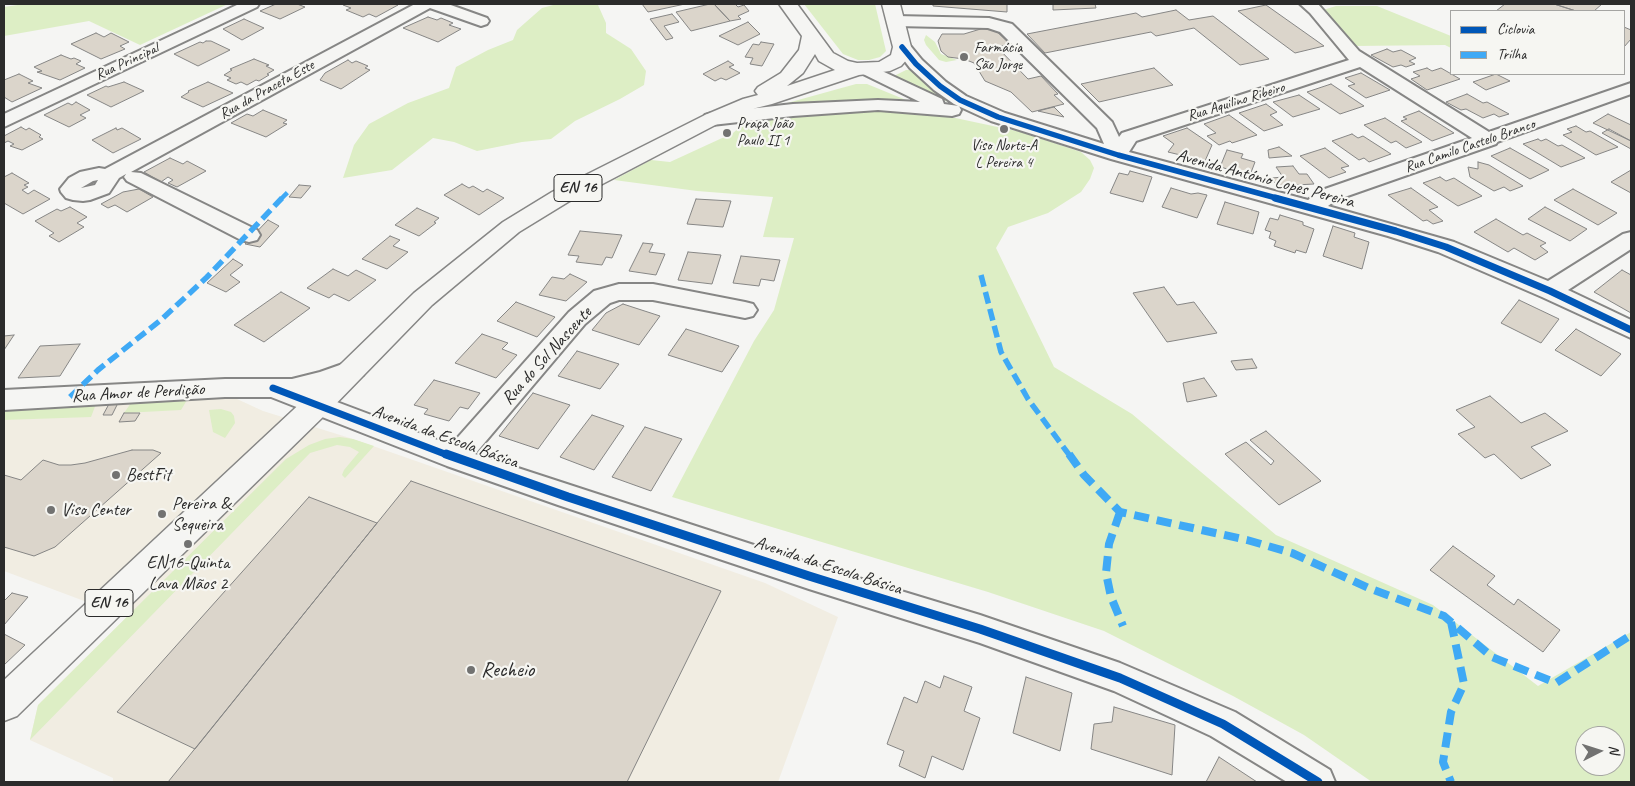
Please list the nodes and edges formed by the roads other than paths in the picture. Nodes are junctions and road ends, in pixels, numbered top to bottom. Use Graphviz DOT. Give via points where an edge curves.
graph roads {
  1 [pos="251,4"];
  2 [pos="426,4"];
  3 [pos="433,4"];
  4 [pos="1308,4"];
  5 [pos="785,5"];
  6 [pos="894,12"];
  7 [pos="481,21"];
  8 [pos="810,37"];
  9 [pos="902,47"];
  10 [pos="1362,61"];
  11 [pos="862,69"];
  12 [pos="1631,88"];
  13 [pos="1606,97"];
  14 [pos="750,102"];
  15 [pos="1631,109"];
  16 [pos="952,110"];
  17 [pos="712,119"];
  18 [pos="4,121"];
  19 [pos="1489,140"];
  20 [pos="1092,146"];
  21 [pos="1118,155"];
  22 [pos="108,176"];
  23 [pos="134,177"];
  24 [pos="1350,189"];
  25 [pos="1312,207"];
  26 [pos="1380,226"];
  27 [pos="249,235"];
  28 [pos="1631,239"];
  29 [pos="1550,290"];
  30 [pos="745,310"];
  31 [pos="1631,330"];
  32 [pos="354,369"];
  33 [pos="282,388"];
  34 [pos="4,400"];
  35 [pos="321,402"];
  36 [pos="274,447"];
  37 [pos="456,458"];
  38 [pos="4,704"];
  39 [pos="1318,782"];
  1 -- 18 [label="street, Rua Principal"];
  2 -- 22 [label="street, Rua da Praceta Este"];
  3 -- 7 [label="street"];
  4 -- 10 [label="street" via="1353,56"];
  5 -- 8 [label="main road"];
  6 -- 9 [label="main road"];
  6 -- 21 [label="street" via="989,23 1006,28 1105,126"];
  8 -- 11 [label="main road" via="830,60 842,66"];
  8 -- 14 [label="main road, EN 16" via="808,50 796,70"];
  9 -- 11 [label="main road, EN 16" via="900,57 894,62 883,67"];
  9 -- 20 [label="street, Avenida António Lopes Pereira" via="940,86 960,100 998,117"];
  10 -- 19 [label="street"];
  10 -- 21 [label="street, Rua Aquilino Ribeiro" via="1129,137"];
  11 -- 14 [label="main road, EN 16"];
  11 -- 16 [label="street, Avenida António Lopes Pereira"];
  12 -- 13 [label="street, Rua Camilo Castelo Branco"];
  13 -- 15 [label="street"];
  13 -- 19 [label="street, Rua Camilo Castelo Branco"];
  14 -- 17 [label="main road, EN 16"];
  16 -- 17 [label="street" via="870,105"];
  16 -- 20 [label="street, Avenida António Lopes Pereira" via="967,117"];
  17 -- 32 [label="main road, EN 16" via="560,197 511,227 423,299"];
  19 -- 24 [label="street, Rua Camilo Castelo Branco"];
  20 -- 21 [label="street, Avenida António Lopes Pereira"];
  21 -- 25 [label="street, Avenida António Lopes Pereira"];
  23 -- 27 [label="street"];
  24 -- 25 [label="street, Rua Camilo Castelo Branco" via="1329,195"];
  24 -- 26 [label="street" via="1355,207"];
  25 -- 26 [label="street, Avenida António Lopes Pereira"];
  26 -- 29 [label="street, Avenida António Lopes Pereira" via="1446,247"];
  28 -- 29 [label="street"];
  29 -- 31 [label="street, Avenida António Lopes Pereira"];
  30 -- 37 [label="street, Rua do Sol Nascente" via="653,292 619,292 602,297 578,318"];
  32 -- 33 [label="street, Rua Amor de Perdição" via="324,381"];
  32 -- 35 [label="main road, EN 16"];
  33 -- 34 [label="street, Rua Amor de Perdição"];
  33 -- 35 [label="street, Rua Amor de Perdição" via="308,390"];
  33 -- 36 [label="street" via="288,420"];
  35 -- 36 [label="main road, EN 16"];
  35 -- 37 [label="street, Avenida da Escola Básica" via="349,417"];
  36 -- 38 [label="main road, EN 16"];
  37 -- 39 [label="street, Avenida da Escola Básica" via="1120,678 1223,724"];
}
